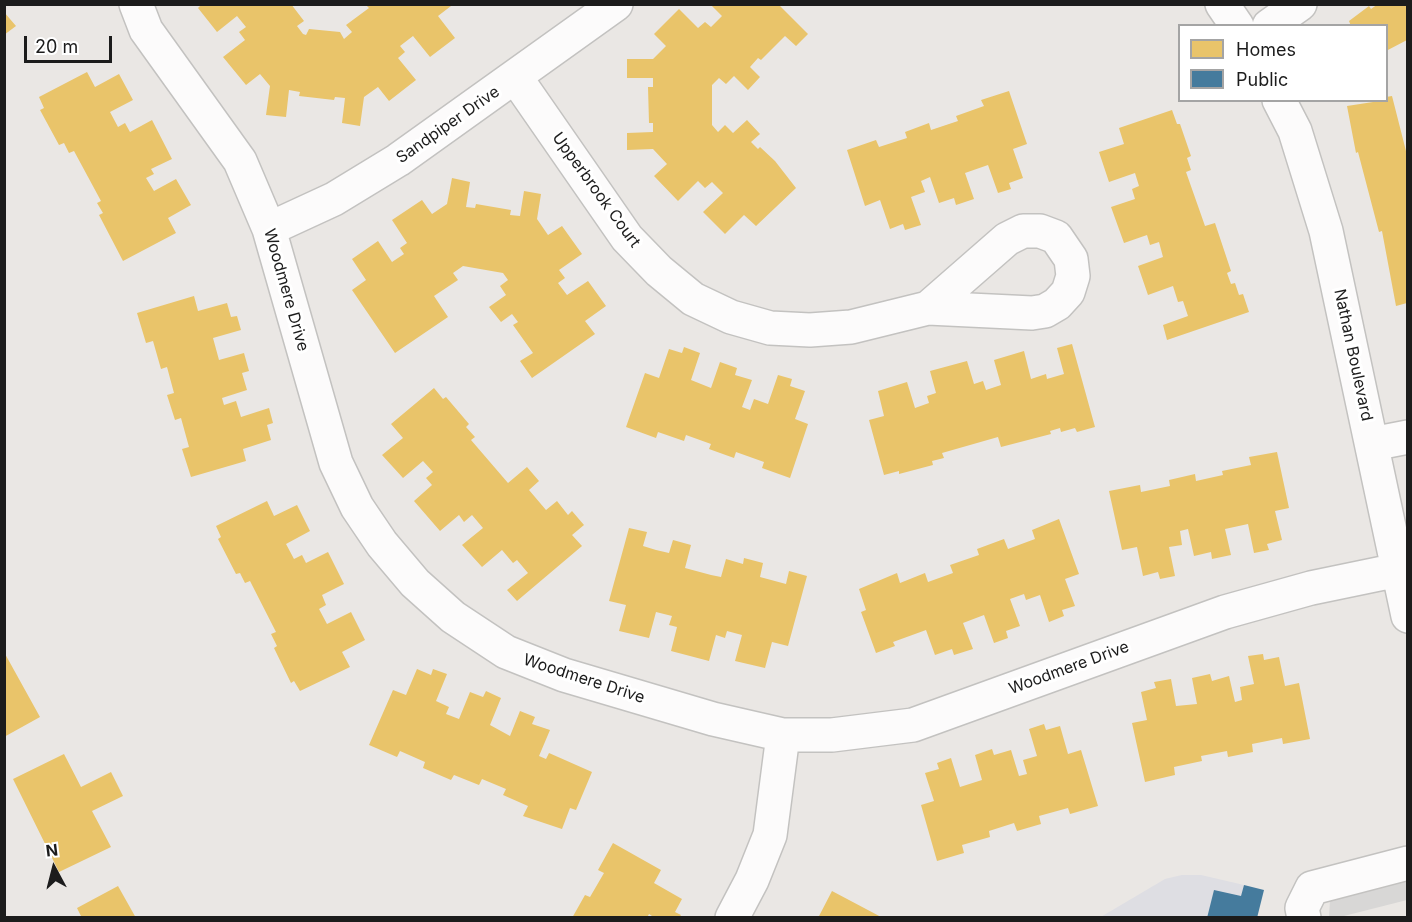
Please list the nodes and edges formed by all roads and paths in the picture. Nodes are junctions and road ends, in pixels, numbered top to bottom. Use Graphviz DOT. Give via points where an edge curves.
graph roads {
  1 [pos="136,4"];
  2 [pos="616,4"];
  3 [pos="1222,4"];
  4 [pos="1300,4"];
  5 [pos="1237,24"];
  6 [pos="1272,24"];
  7 [pos="516,78"];
  8 [pos="1281,102"];
  9 [pos="269,228"];
  10 [pos="928,308"];
  11 [pos="1407,437"];
  12 [pos="1372,444"];
  13 [pos="1398,570"];
  14 [pos="1407,616"];
  15 [pos="783,735"];
  16 [pos="1407,863"];
  17 [pos="732,918"];
  18 [pos="1304,918"];
  1 -- 9 [label="street, Woodmere Drive" via="146,30 240,161"];
  2 -- 7 [label="street, Sandpiper Drive"];
  3 -- 5 [label="street"];
  4 -- 6 [label="street"];
  7 -- 9 [label="street, Sandpiper Drive" via="334,199"];
  7 -- 10 [label="street, Upperbrook Court" via="627,238 693,299 731,317 770,328 810,330 851,327"];
  8 -- 12 [label="street, Nathan Boulevard" via="1312,180"];
  9 -- 15 [label="street, Woodmere Drive" via="336,464 357,507 415,583 453,617 506,652 564,675 713,719"];
  11 -- 12 [label="street"];
  12 -- 13 [label="street, Nathan Boulevard"];
  13 -- 14 [label="street, Nathan Boulevard"];
  13 -- 15 [label="street, Woodmere Drive" via="1311,588 1225,612 913,725 832,735"];
  15 -- 17 [label="street" via="770,836"];
  16 -- 18 [label="street" via="1312,888 1302,908"];
}
